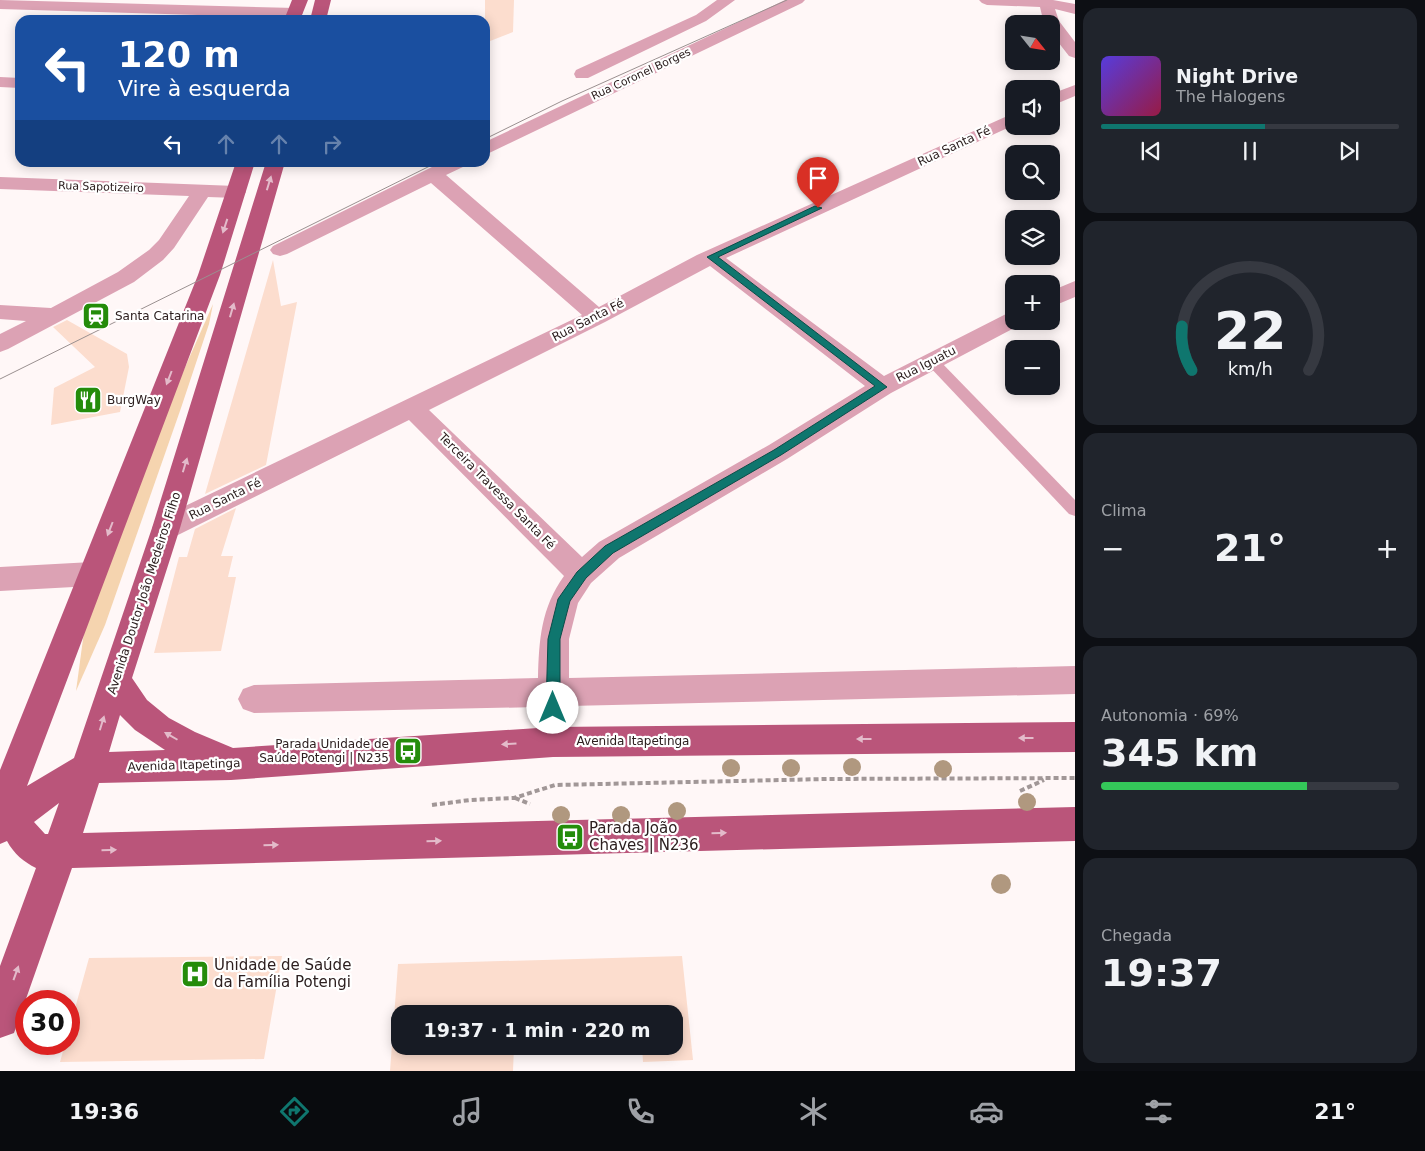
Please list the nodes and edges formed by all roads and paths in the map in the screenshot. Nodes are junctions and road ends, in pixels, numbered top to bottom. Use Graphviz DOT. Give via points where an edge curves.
graph roads {
  1 [pos="323,0"];
  2 [pos="727,0"];
  3 [pos="797,0"];
  4 [pos="986,0"];
  5 [pos="1046,3"];
  6 [pos="0,4"];
  7 [pos="1075,9"];
  8 [pos="296,11"];
  9 [pos="319,15"];
  10 [pos="1075,53"];
  11 [pos="582,74"];
  12 [pos="0,82"];
  13 [pos="15,83"];
  14 [pos="1075,90"];
  15 [pos="1060,97"];
  16 [pos="1005,122"];
  17 [pos="490,147"];
  18 [pos="274,167"];
  19 [pos="449,167"];
  20 [pos="240,172"];
  21 [pos="434,175"];
  22 [pos="0,183"];
  23 [pos="202,192"];
  24 [pos="280,250"];
  25 [pos="712,257"];
  26 [pos="1075,288"];
  27 [pos="1060,296"];
  28 [pos="0,312"];
  29 [pos="54,315"];
  30 [pos="597,317"];
  31 [pos="1005,324"];
  32 [pos="0,344"];
  33 [pos="932,360"];
  34 [pos="882,387"];
  35 [pos="412,408"];
  36 [pos="1075,510"];
  37 [pos="166,528"];
  38 [pos="92,574"];
  39 [pos="582,575"];
  40 [pos="0,579"];
  41 [pos="116,678"];
  42 [pos="1075,680"];
  43 [pos="553,691"];
  44 [pos="254,699"];
  45 [pos="1075,737"];
  46 [pos="553,742"];
  47 [pos="231,764"];
  48 [pos="88,768"];
  49 [pos="1075,778"];
  50 [pos="514,798"];
  51 [pos="4,819"];
  52 [pos="1075,824"];
  53 [pos="0,850"];
  54 [pos="60,851"];
  55 [pos="0,1019"];
  1 -- 9 [label="main road"];
  2 -- 11 [label="street" via="701,18"];
  3 -- 17 [label="street, Rua Coronel Borges"];
  4 -- 5 [label="street"];
  5 -- 7 [label="street"];
  5 -- 10 [label="street" via="1052,22"];
  6 -- 8 [label="street"];
  12 -- 13 [label="street"];
  14 -- 15 [label="street"];
  16 -- 25 [label="street, Rua Santa Fé"];
  37 -- 18 [label="main road, Avenida Doutor João Medeiros Filho, one-way"];
  19 -- 21 [label="street"];
  20 -- 23 [label="street, Rua Sapotizeiro"];
  20 -- 38 [label="main road, one-way" via="209,275"];
  21 -- 24 [label="street"];
  21 -- 30 [label="street"];
  22 -- 23 [label="street, Rua Sapotizeiro"];
  23 -- 29 [label="street" via="156,255 126,277"];
  25 -- 30 [label="street, Rua Santa Fé"];
  25 -- 34 [label="street"];
  26 -- 27 [label="street"];
  28 -- 29 [label="street"];
  29 -- 32 [label="street"];
  30 -- 35 [label="street, Rua Santa Fé"];
  31 -- 33 [label="street, Rua Iguatu"];
  33 -- 34 [label="street, Rua Iguatu"];
  33 -- 36 [label="lane"];
  34 -- 39 [label="street, Rua Iguatu" via="609,550"];
  35 -- 37 [label="street, Rua Santa Fé"];
  35 -- 39 [label="street, Terceira Travessa Santa Fé"];
  37 -- 41 [label="main road, Avenida Doutor João Medeiros Filho"];
  38 -- 40 [label="street"];
  38 -- 51 [label="main road" via="60,658 64,676"];
  39 -- 43 [label="street, Rua Iguatu" via="564,599 554,639"];
  47 -- 41 [label="main road, one-way" via="186,744 143,717 128,700"];
  48 -- 41 [label="main road, Avenida Doutor João Medeiros Filho, one-way"];
  42 -- 43 [label="street"];
  43 -- 44 [label="street"];
  43 -- 46 [label="street, Rua Iguatu"];
  45 -- 46 [label="main road, Avenida Itapetinga, one-way"];
  46 -- 47 [label="main road, Avenida Itapetinga, one-way"];
  47 -- 48 [label="main road, Avenida Itapetinga"];
  48 -- 51 [label="main road, Avenida Itapetinga"];
  48 -- 54 [label="main road, Avenida Doutor João Medeiros Filho"];
  49 -- 50 [label="path" via="555,785"];
  51 -- 53 [label="main road"];
  51 -- 54 [label="main road" via="38,851"];
  54 -- 52 [label="main road, one-way"];
  55 -- 54 [label="main road, Avenida Doutor João Medeiros Filho, one-way"];
}
